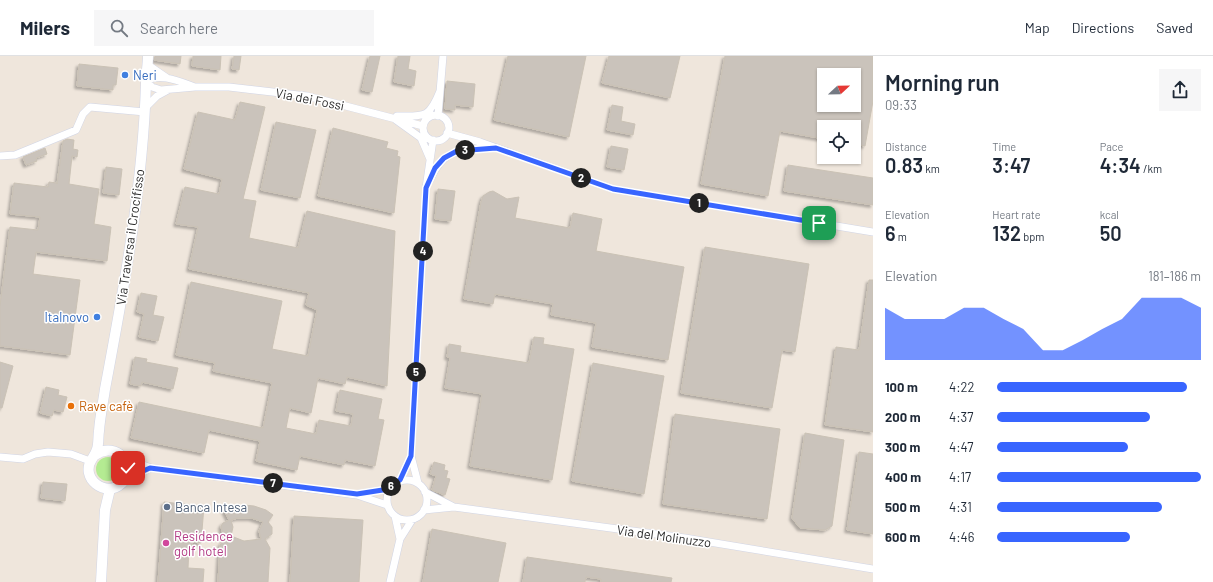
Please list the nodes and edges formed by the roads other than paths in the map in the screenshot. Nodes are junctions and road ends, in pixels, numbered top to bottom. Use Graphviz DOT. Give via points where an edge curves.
graph roads {
  1 [pos="443,56"];
  2 [pos="148,60"];
  3 [pos="167,78"];
  4 [pos="146,81"];
  5 [pos="195,86"];
  6 [pos="168,90"];
  7 [pos="440,91"];
  8 [pos="145,110"];
  9 [pos="389,116"];
  10 [pos="438,116"];
  11 [pos="423,126"];
  12 [pos="448,133"];
  13 [pos="433,140"];
  14 [pos="496,148"];
  15 [pos="0,156"];
  16 [pos="430,160"];
  17 [pos="426,188"];
  18 [pos="873,232"];
  19 [pos="101,416"];
  20 [pos="106,450"];
  21 [pos="411,456"];
  22 [pos="0,457"];
  23 [pos="92,458"];
  24 [pos="124,458"];
  25 [pos="150,468"];
  26 [pos="125,479"];
  27 [pos="400,480"];
  28 [pos="418,483"];
  29 [pos="98,486"];
  30 [pos="110,489"];
  31 [pos="389,489"];
  32 [pos="425,492"];
  33 [pos="357,494"];
  34 [pos="387,505"];
  35 [pos="454,507"];
  36 [pos="105,510"];
  37 [pos="424,510"];
  38 [pos="395,516"];
  39 [pos="412,520"];
  40 [pos="400,539"];
  41 [pos="873,569"];
  42 [pos="101,582"];
  43 [pos="390,582"];
  1 -- 7 [label="street"];
  2 -- 3 [label="street, Via dei Fossi"];
  2 -- 4 [label="street, Via Traversa il Crocifisso"];
  3 -- 4 [label="street, Via dei Fossi" via="155,77"];
  3 -- 5 [label="street, Via dei Fossi"];
  4 -- 6 [label="street, Via dei Fossi" via="156,89"];
  4 -- 8 [label="street, Via Traversa il Crocifisso"];
  5 -- 6 [label="street, Via dei Fossi"];
  5 -- 9 [label="street, Via dei Fossi" via="229,87 307,96"];
  6 -- 8 [label="street, Via dei Fossi" via="157,96"];
  7 -- 9 [label="street" via="430,110 422,116"];
  7 -- 10 [label="street"];
  8 -- 15 [label="street" via="90,107 82,114 76,130 15,155"];
  8 -- 19 [label="street, Via Traversa il Crocifisso" via="130,247"];
  9 -- 11 [label="street, Via dei Fossi"];
  9 -- 16 [label="street" via="421,138"];
  10 -- 11 [label="street" via="431,117"];
  10 -- 12 [label="street" via="447,122"];
  11 -- 13 [label="street" via="424,133"];
  12 -- 13 [label="street" via="443,138"];
  12 -- 14 [label="street"];
  13 -- 16 [label="street"];
  14 -- 17 [label="street" via="457,151 444,158 435,168"];
  14 -- 18 [label="street" via="613,189"];
  16 -- 17 [label="street"];
  17 -- 21 [label="street"];
  19 -- 20 [label="street, Via Traversa il Crocifisso"];
  19 -- 23 [label="street, Via Traversa il Crocifisso" via="98,448"];
  20 -- 23 [label="street"];
  20 -- 24 [label="street" via="119,453"];
  21 -- 27 [label="street"];
  21 -- 28 [label="street"];
  22 -- 23 [label="street" via="23,459 48,452"];
  23 -- 29 [label="street, Via Traversa il Crocifisso" via="88,470 93,483"];
  24 -- 25 [label="street"];
  24 -- 26 [label="street" via="128,468"];
  25 -- 26 [label="street"];
  25 -- 33 [label="street"];
  26 -- 30 [label="street" via="117,487"];
  27 -- 28 [label="street"];
  27 -- 31 [label="street"];
  28 -- 32 [label="street"];
  29 -- 30 [label="street"];
  29 -- 36 [label="street, Via Traversa il Crocifisso"];
  30 -- 36 [label="street, Via Traversa il Crocifisso"];
  31 -- 33 [label="street"];
  31 -- 34 [label="street"];
  32 -- 35 [label="street, Via del Molinuzzo"];
  32 -- 37 [label="street" via="427,498"];
  33 -- 34 [label="street"];
  34 -- 38 [label="street"];
  35 -- 37 [label="street, Via del Molinuzzo"];
  35 -- 41 [label="street, Via del Molinuzzo" via="685,538"];
  36 -- 42 [label="street, Via Traversa il Crocifisso"];
  37 -- 39 [label="street"];
  38 -- 39 [label="street"];
  38 -- 40 [label="street"];
  39 -- 40 [label="street"];
  40 -- 43 [label="street"];
}
